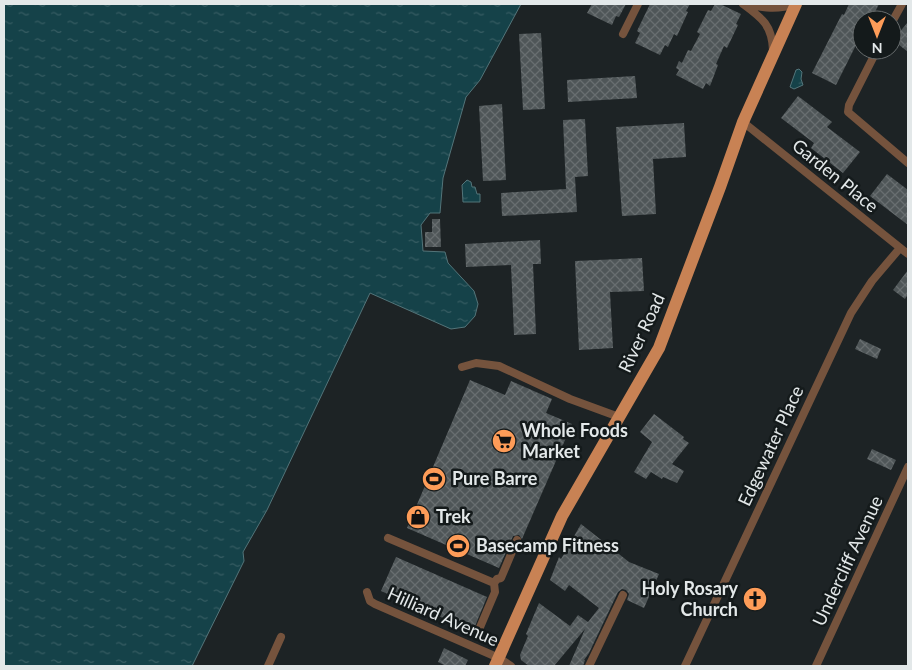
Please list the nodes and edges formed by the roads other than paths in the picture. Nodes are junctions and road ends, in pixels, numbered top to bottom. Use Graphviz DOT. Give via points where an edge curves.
graph roads {
  1 [pos="638,4"];
  2 [pos="745,4"];
  3 [pos="795,4"];
  4 [pos="623,34"];
  5 [pos="773,53"];
  6 [pos="872,60"];
  7 [pos="743,122"];
  8 [pos="908,163"];
  9 [pos="900,248"];
  10 [pos="908,254"];
  11 [pos="462,367"];
  12 [pos="619,417"];
  13 [pos="908,467"];
  14 [pos="388,538"];
  15 [pos="518,540"];
  16 [pos="494,583"];
  17 [pos="367,592"];
  18 [pos="623,595"];
  19 [pos="478,632"];
  20 [pos="281,637"];
  21 [pos="497,662"];
  22 [pos="268,666"];
  23 [pos="510,666"];
  24 [pos="589,666"];
  25 [pos="685,666"];
  26 [pos="816,666"];
  1 -- 4 [label="street"];
  2 -- 3 [label="street" via="770,9"];
  2 -- 5 [label="street" via="766,24"];
  3 -- 5 [label="main road, River Road"];
  5 -- 7 [label="main road, River Road"];
  6 -- 8 [label="street" via="848,112"];
  7 -- 9 [label="street, Garden Place"];
  7 -- 12 [label="main road, River Road" via="659,348"];
  9 -- 10 [label="street, Garden Place"];
  9 -- 25 [label="street, Edgewater Place" via="846,321"];
  11 -- 12 [label="street" via="476,363 500,366 570,399"];
  12 -- 21 [label="main road, River Road" via="562,516"];
  13 -- 26 [label="street, Undercliff Avenue"];
  14 -- 16 [label="street"];
  15 -- 16 [label="street" via="501,578"];
  16 -- 19 [label="street" via="496,592"];
  17 -- 21 [label="street, Hilliard Avenue" via="375,604"];
  18 -- 24 [label="street"];
  20 -- 22 [label="street"];
  21 -- 23 [label="street, Hilliard Avenue"];
}
